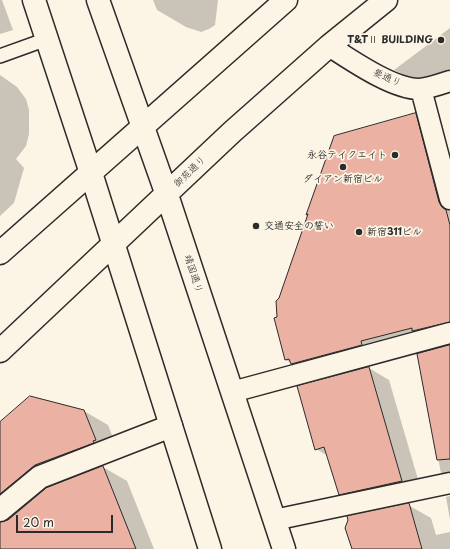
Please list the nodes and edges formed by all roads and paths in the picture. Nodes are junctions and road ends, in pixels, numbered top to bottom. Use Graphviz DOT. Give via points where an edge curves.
graph roads {
  1 [pos="34,0"];
  2 [pos="98,0"];
  3 [pos="286,0"];
  4 [pos="386,0"];
  5 [pos="47,39"];
  6 [pos="329,46"];
  7 [pos="0,56"];
  8 [pos="450,82"];
  9 [pos="421,89"];
  10 [pos="142,127"];
  11 [pos="91,173"];
  12 [pos="167,195"];
  13 [pos="450,199"];
  14 [pos="113,245"];
  15 [pos="0,253"];
  16 [pos="450,334"];
  17 [pos="0,351"];
  18 [pos="232,392"];
  19 [pos="171,426"];
  20 [pos="450,483"];
  21 [pos="0,510"];
  22 [pos="274,520"];
  23 [pos="210,549"];
  24 [pos="284,549"];
  1 -- 5 [label="main road"];
  2 -- 10 [label="main road, 靖国通り"];
  3 -- 10 [label="main road"];
  4 -- 6 [label="main road, 御苑通り"];
  5 -- 7 [label="lane"];
  5 -- 11 [label="main road"];
  6 -- 9 [label="street, 要通り" via="376,75 410,88"];
  6 -- 12 [label="main road, 御苑通り" via="232,132"];
  8 -- 9 [label="street, 要通り"];
  9 -- 13 [label="street"];
  10 -- 11 [label="main road"];
  10 -- 12 [label="main road, 靖国通り"];
  11 -- 14 [label="main road"];
  11 -- 15 [label="main road"];
  12 -- 14 [label="main road, 御苑通り"];
  12 -- 18 [label="main road, 靖国通り"];
  14 -- 17 [label="main road, 御苑通り"];
  14 -- 19 [label="main road"];
  16 -- 18 [label="street"];
  18 -- 22 [label="main road, 靖国通り"];
  19 -- 21 [label="main road" via="40,477"];
  19 -- 23 [label="main road"];
  20 -- 22 [label="street"];
  22 -- 24 [label="main road, 靖国通り"];
}
